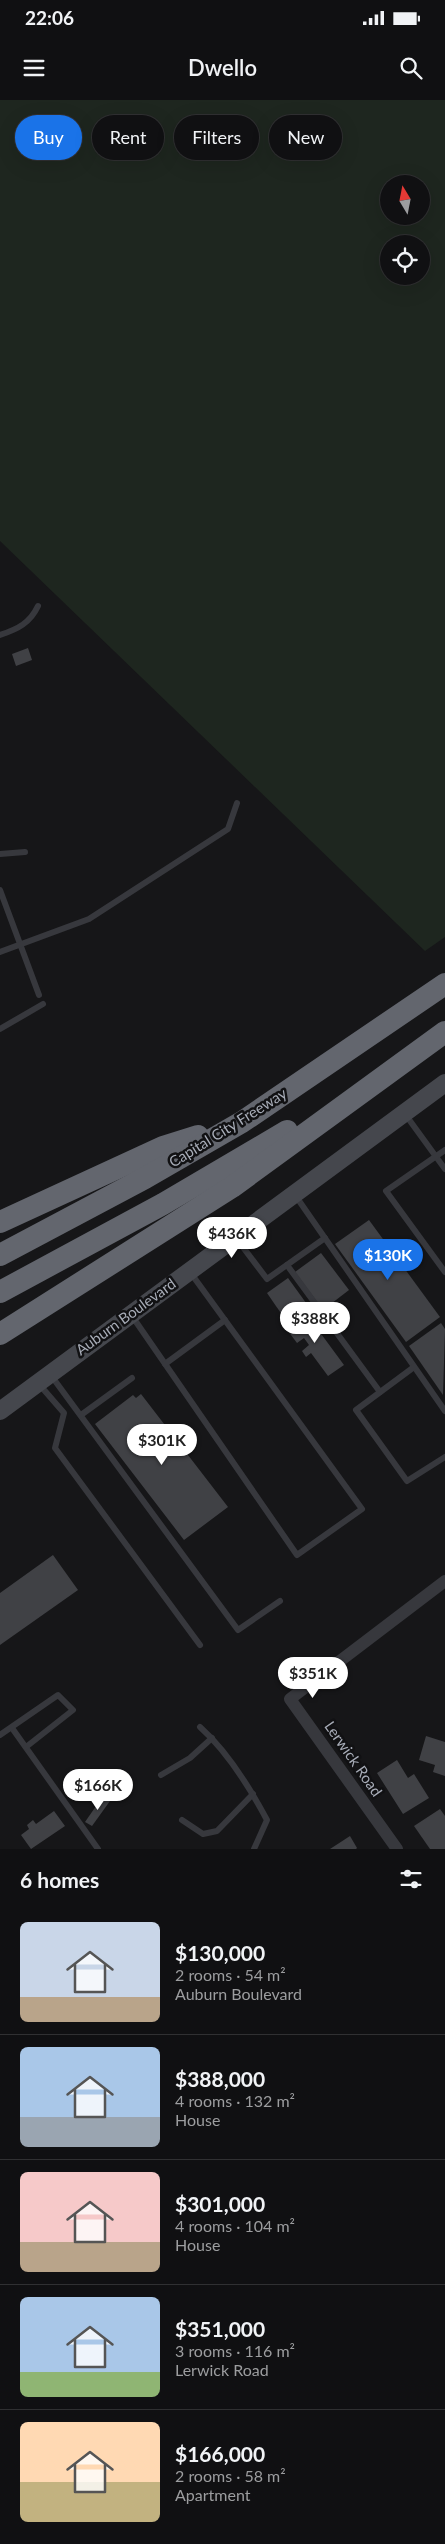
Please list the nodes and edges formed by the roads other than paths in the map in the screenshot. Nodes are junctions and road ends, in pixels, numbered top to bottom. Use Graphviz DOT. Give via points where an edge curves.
graph roads {
  1 [pos="38,606"];
  2 [pos="0,635"];
  3 [pos="237,803"];
  4 [pos="25,852"];
  5 [pos="0,854"];
  6 [pos="0,890"];
  7 [pos="21,945"];
  8 [pos="0,952"];
  9 [pos="445,984"];
  10 [pos="40,995"];
  11 [pos="43,1004"];
  12 [pos="0,1029"];
  13 [pos="445,1031"];
  14 [pos="445,1083"];
  15 [pos="405,1112"];
  16 [pos="242,1122"];
  17 [pos="445,1150"];
  18 [pos="436,1156"];
  19 [pos="445,1169"];
  20 [pos="294,1194"];
  21 [pos="0,1222"];
  22 [pos="235,1237"];
  23 [pos="325,1238"];
  24 [pos="0,1255"];
  25 [pos="287,1265"];
  26 [pos="189,1271"];
  27 [pos="445,1272"];
  28 [pos="0,1292"];
  29 [pos="131,1314"];
  30 [pos="225,1320"];
  31 [pos="0,1334"];
  32 [pos="165,1364"];
  33 [pos="414,1367"];
  34 [pos="43,1378"];
  35 [pos="132,1378"];
  36 [pos="380,1392"];
  37 [pos="0,1411"];
  38 [pos="445,1411"];
  39 [pos="81,1415"];
  40 [pos="445,1457"];
  41 [pos="445,1581"];
  42 [pos="280,1601"];
  43 [pos="200,1645"];
  44 [pos="200,1727"];
  45 [pos="12,1728"];
  46 [pos="0,1735"];
  47 [pos="212,1738"];
  48 [pos="26,1747"];
  49 [pos="160,1776"];
  50 [pos="253,1794"];
  51 [pos="182,1820"];
  52 [pos="98,1849"];
  53 [pos="254,1849"];
  54 [pos="397,1849"];
  1 -- 2 [label="lane" via="33,618"];
  3 -- 7 [label="lane" via="228,829 89,919"];
  4 -- 5 [label="lane"];
  6 -- 7 [label="lane"];
  7 -- 8 [label="lane"];
  7 -- 10 [label="lane"];
  9 -- 16 [label="highway, Capital City Freeway"];
  11 -- 12 [label="lane"];
  13 -- 28 [label="highway, Capital City Freeway" via="304,1121 162,1204"];
  13 -- 31 [label="highway" via="232,1187"];
  14 -- 15 [label="main road, Auburn Boulevard"];
  15 -- 18 [label="lane"];
  15 -- 20 [label="main road, Auburn Boulevard"];
  16 -- 21 [label="highway" via="163,1147"];
  16 -- 24 [label="highway, Capital City Freeway"];
  17 -- 18 [label="lane"];
  18 -- 19 [label="lane"];
  18 -- 27 [label="lane" via="386,1190"];
  20 -- 22 [label="main road, Auburn Boulevard"];
  20 -- 23 [label="lane"];
  22 -- 25 [label="lane" via="267,1279"];
  22 -- 26 [label="main road, Auburn Boulevard"];
  23 -- 25 [label="lane"];
  23 -- 33 [label="lane"];
  25 -- 36 [label="lane"];
  26 -- 29 [label="main road, Auburn Boulevard"];
  26 -- 30 [label="lane"];
  29 -- 32 [label="lane"];
  29 -- 34 [label="main road, Auburn Boulevard"];
  30 -- 32 [label="lane"];
  30 -- 32 [label="lane" via="362,1509 297,1555"];
  33 -- 36 [label="lane"];
  33 -- 38 [label="lane"];
  34 -- 37 [label="main road, Auburn Boulevard"];
  34 -- 39 [label="lane"];
  34 -- 43 [label="lane" via="64,1413 55,1448"];
  35 -- 39 [label="lane"];
  36 -- 40 [label="lane" via="356,1410 407,1481"];
  39 -- 42 [label="lane" via="238,1630"];
  41 -- 54 [label="street, Lerwick Road" via="290,1698"];
  44 -- 47 [label="lane"];
  45 -- 46 [label="lane"];
  45 -- 48 [label="lane"];
  45 -- 48 [label="lane" via="58,1694 73,1710"];
  47 -- 49 [label="lane" via="190,1758"];
  47 -- 50 [label="lane"];
  48 -- 52 [label="lane"];
  50 -- 51 [label="lane" via="217,1831 203,1834"];
  50 -- 53 [label="lane" via="267,1820"];
}
